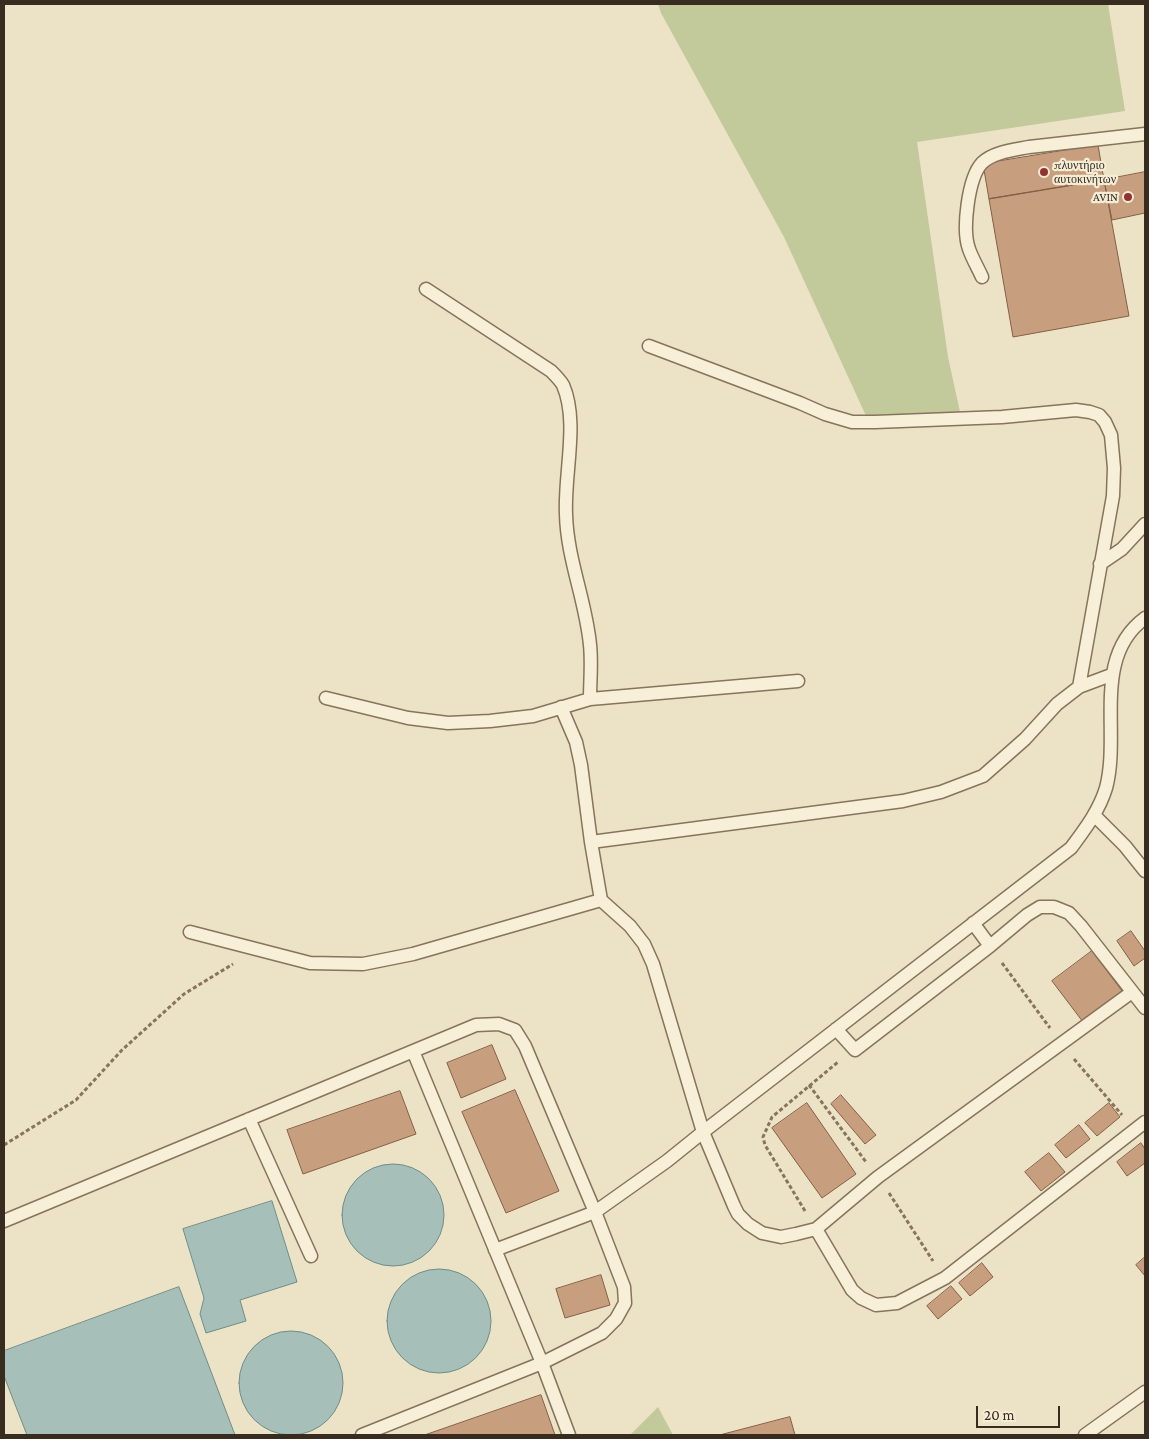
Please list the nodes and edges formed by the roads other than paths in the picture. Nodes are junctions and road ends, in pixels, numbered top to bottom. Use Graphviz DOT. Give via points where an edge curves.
graph roads {
  1 [pos="1145,134"];
  2 [pos="982,277"];
  3 [pos="426,289"];
  4 [pos="649,346"];
  5 [pos="1145,524"];
  6 [pos="1100,564"];
  7 [pos="1145,618"];
  8 [pos="1111,675"];
  9 [pos="798,681"];
  10 [pos="1078,687"];
  11 [pos="326,698"];
  12 [pos="590,699"];
  13 [pos="561,707"];
  14 [pos="1095,816"];
  15 [pos="591,842"];
  16 [pos="1145,872"];
  17 [pos="601,900"];
  18 [pos="972,923"];
  19 [pos="190,932"];
  20 [pos="990,946"];
  21 [pos="1132,992"];
  22 [pos="1145,1008"];
  23 [pos="836,1029"];
  24 [pos="413,1051"];
  25 [pos="249,1119"];
  26 [pos="1145,1122"];
  27 [pos="703,1132"];
  28 [pos="595,1212"];
  29 [pos="4,1221"];
  30 [pos="816,1229"];
  31 [pos="495,1250"];
  32 [pos="311,1256"];
  33 [pos="542,1363"];
  34 [pos="1145,1392"];
  35 [pos="362,1435"];
  36 [pos="569,1435"];
  37 [pos="1085,1435"];
  1 -- 2 [label="lane" via="1010,150 982,163 970,188 966,222 968,247"];
  3 -- 12 [label="lane" via="551,371 562,384 572,425 565,489 566,517 590,644"];
  4 -- 6 [label="lane" via="852,422 1002,417 1076,410 1099,415 1111,435 1114,468 1113,496"];
  5 -- 6 [label="lane" via="1122,549"];
  6 -- 10 [label="lane"];
  7 -- 8 [label="lane" via="1121,647"];
  8 -- 10 [label="lane"];
  8 -- 14 [label="lane" via="1110,757 1106,788"];
  9 -- 12 [label="lane"];
  10 -- 15 [label="lane" via="983,776 941,792 903,801"];
  11 -- 13 [label="lane" via="408,718 448,723 533,716"];
  12 -- 13 [label="lane"];
  13 -- 15 [label="lane" via="576,742"];
  14 -- 16 [label="lane"];
  14 -- 18 [label="lane" via="1071,848"];
  15 -- 17 [label="lane"];
  17 -- 19 [label="lane" via="412,954 363,964 310,963"];
  17 -- 27 [label="lane" via="630,926 644,944 653,964"];
  18 -- 20 [label="lane"];
  18 -- 23 [label="lane"];
  20 -- 21 [label="lane" via="1040,907 1054,907 1070,913"];
  20 -- 23 [label="lane" via="855,1050"];
  21 -- 22 [label="lane"];
  21 -- 30 [label="lane" via="878,1177"];
  23 -- 27 [label="lane"];
  24 -- 25 [label="lane"];
  24 -- 28 [label="lane" via="476,1025 499,1024 515,1030 525,1046"];
  24 -- 31 [label="lane"];
  25 -- 29 [label="lane"];
  25 -- 32 [label="lane"];
  26 -- 30 [label="lane" via="945,1278 897,1303 876,1305 852,1290"];
  27 -- 28 [label="lane" via="667,1162"];
  27 -- 30 [label="lane" via="734,1206 748,1224 762,1233 781,1236"];
  28 -- 31 [label="lane"];
  28 -- 33 [label="lane" via="624,1287 625,1303 616,1320 602,1332"];
  31 -- 33 [label="lane"];
  33 -- 35 [label="lane"];
  33 -- 36 [label="lane"];
  34 -- 37 [label="lane"];
}
